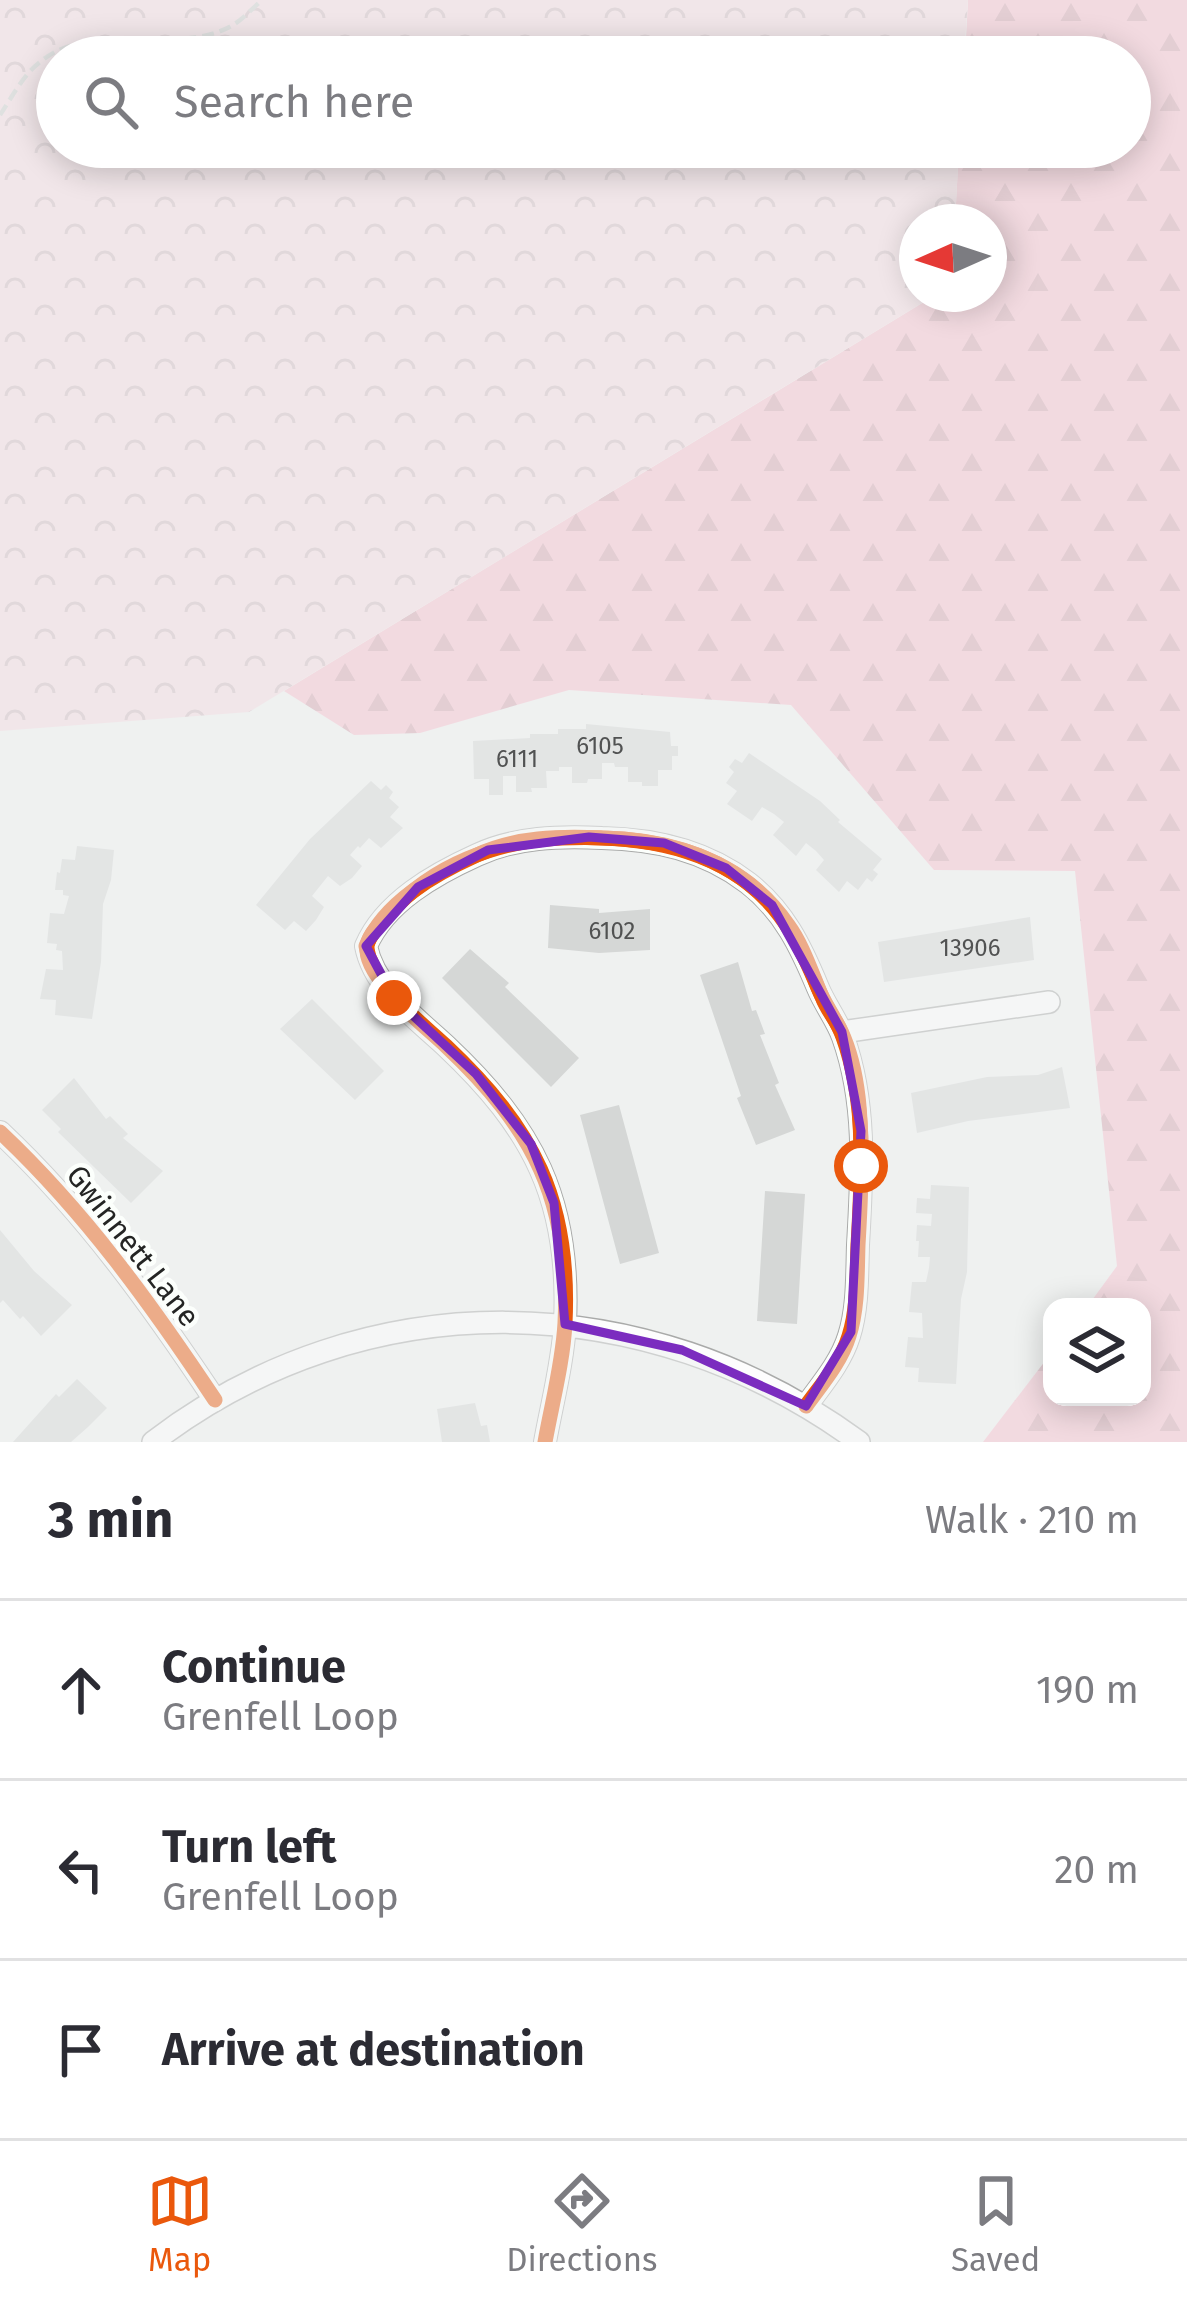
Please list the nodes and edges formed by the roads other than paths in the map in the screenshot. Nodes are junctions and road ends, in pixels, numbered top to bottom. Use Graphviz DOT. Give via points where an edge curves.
graph roads {
  1 [pos="1048,1002"];
  2 [pos="842,1032"];
  3 [pos="0,1132"];
  4 [pos="566,1324"];
  5 [pos="215,1400"];
  6 [pos="806,1406"];
  7 [pos="152,1442"];
  8 [pos="545,1442"];
  9 [pos="859,1442"];
  1 -- 2 [label="street"];
  2 -- 4 [label="street" via="772,905 726,868 664,843 589,837 509,844 438,874 398,903 367,952 394,998 476,1073 530,1144 558,1227"];
  2 -- 6 [label="street" via="861,1131 856,1288 848,1338"];
  3 -- 5 [label="street, Gwinnett Lane" via="86,1221"];
  4 -- 5 [label="street" via="500,1320 416,1330 338,1348"];
  4 -- 6 [label="street" via="682,1350"];
  4 -- 8 [label="street"];
  5 -- 7 [label="street"];
  6 -- 9 [label="street"];
}
